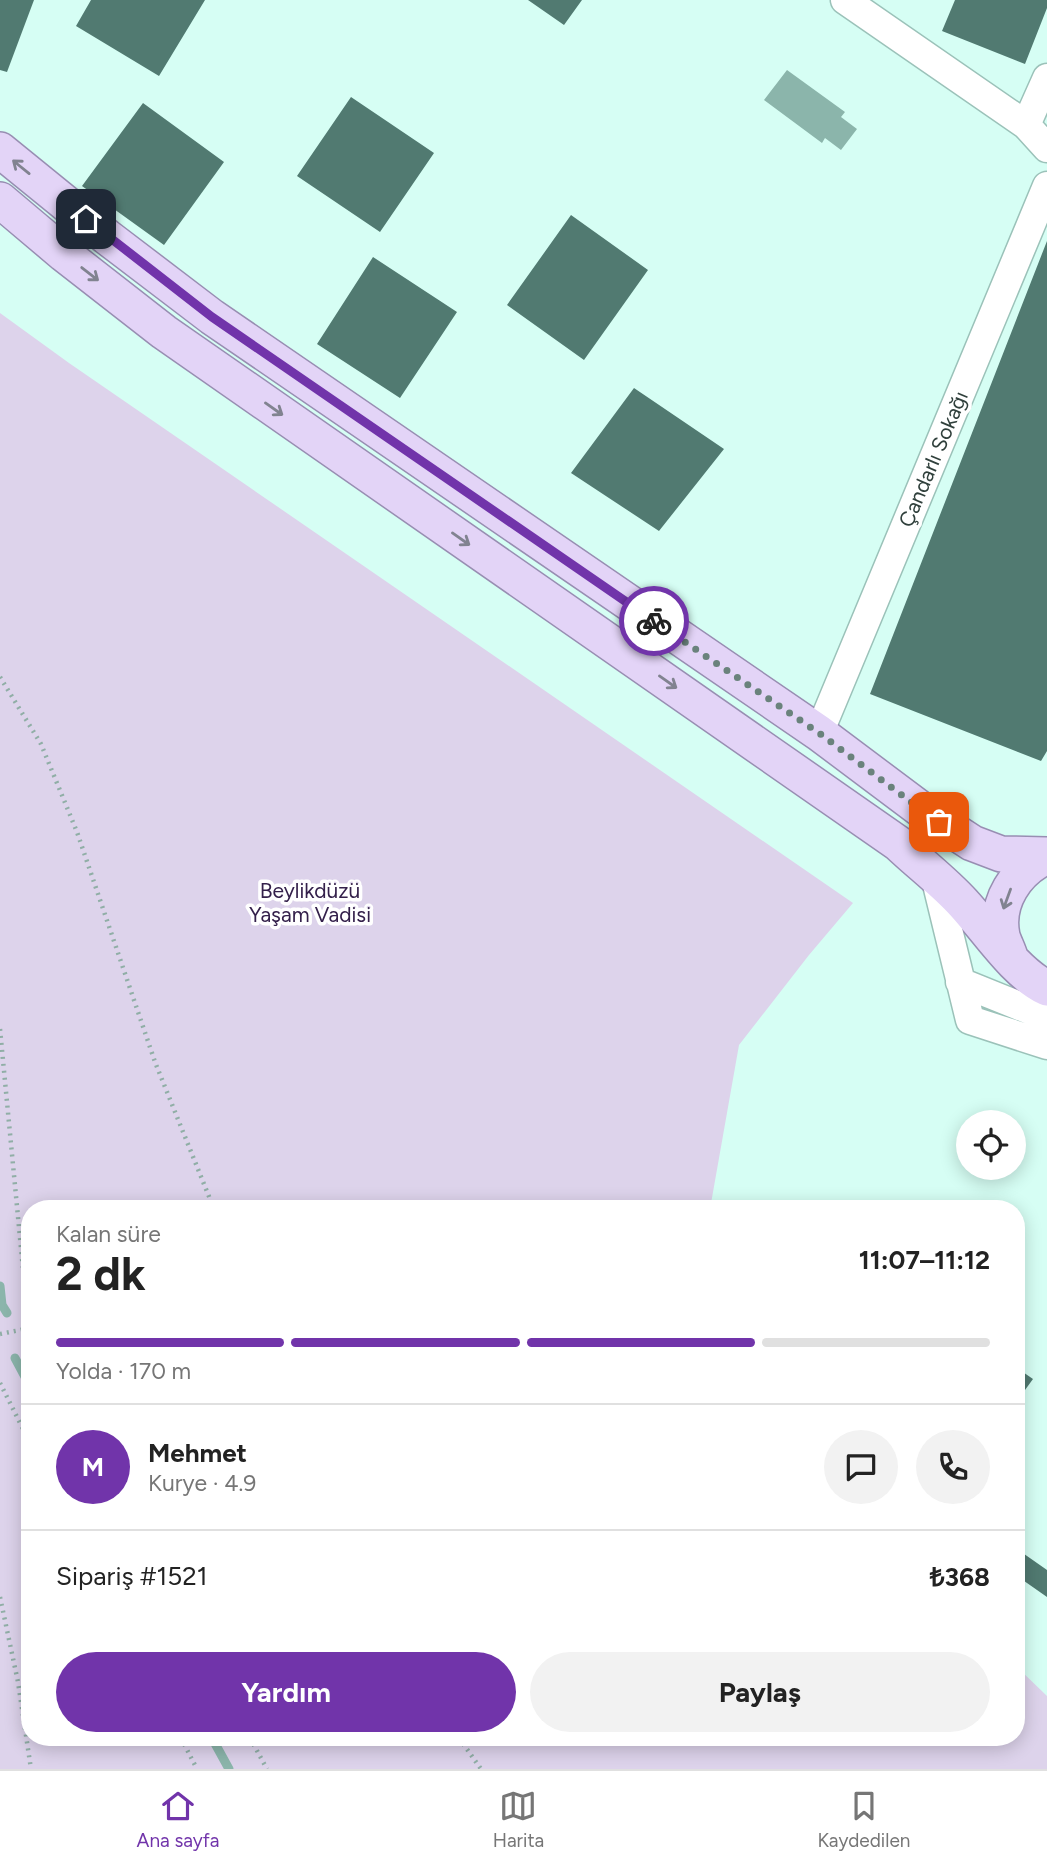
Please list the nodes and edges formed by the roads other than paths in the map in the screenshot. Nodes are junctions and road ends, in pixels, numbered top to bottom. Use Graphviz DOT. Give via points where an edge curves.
graph roads {
  1 [pos="845,0"];
  2 [pos="1047,78"];
  3 [pos="1026,125"];
  4 [pos="1047,148"];
  5 [pos="0,150"];
  6 [pos="1047,186"];
  7 [pos="0,200"];
  8 [pos="819,733"];
  9 [pos="1047,856"];
  10 [pos="935,877"];
  11 [pos="1010,957"];
  12 [pos="960,982"];
  13 [pos="1047,988"];
  14 [pos="1047,1017"];
  15 [pos="1047,1045"];
  1 -- 3 [label="street"];
  2 -- 3 [label="street"];
  3 -- 4 [label="street"];
  8 -- 5 [label="main road, one-way" via="212,317"];
  6 -- 8 [label="street, Çandarlı Sokağı"];
  7 -- 10 [label="main road, one-way" via="164,332 835,798 899,844"];
  8 -- 9 [label="main road" via="972,843 1001,854"];
  9 -- 11 [label="main road, one-way" via="1018,877 1004,901 1002,936"];
  10 -- 11 [label="main road"];
  10 -- 12 [label="street"];
  11 -- 13 [label="main road" via="1022,972"];
  12 -- 14 [label="street"];
  12 -- 15 [label="street" via="970,1020"];
}
